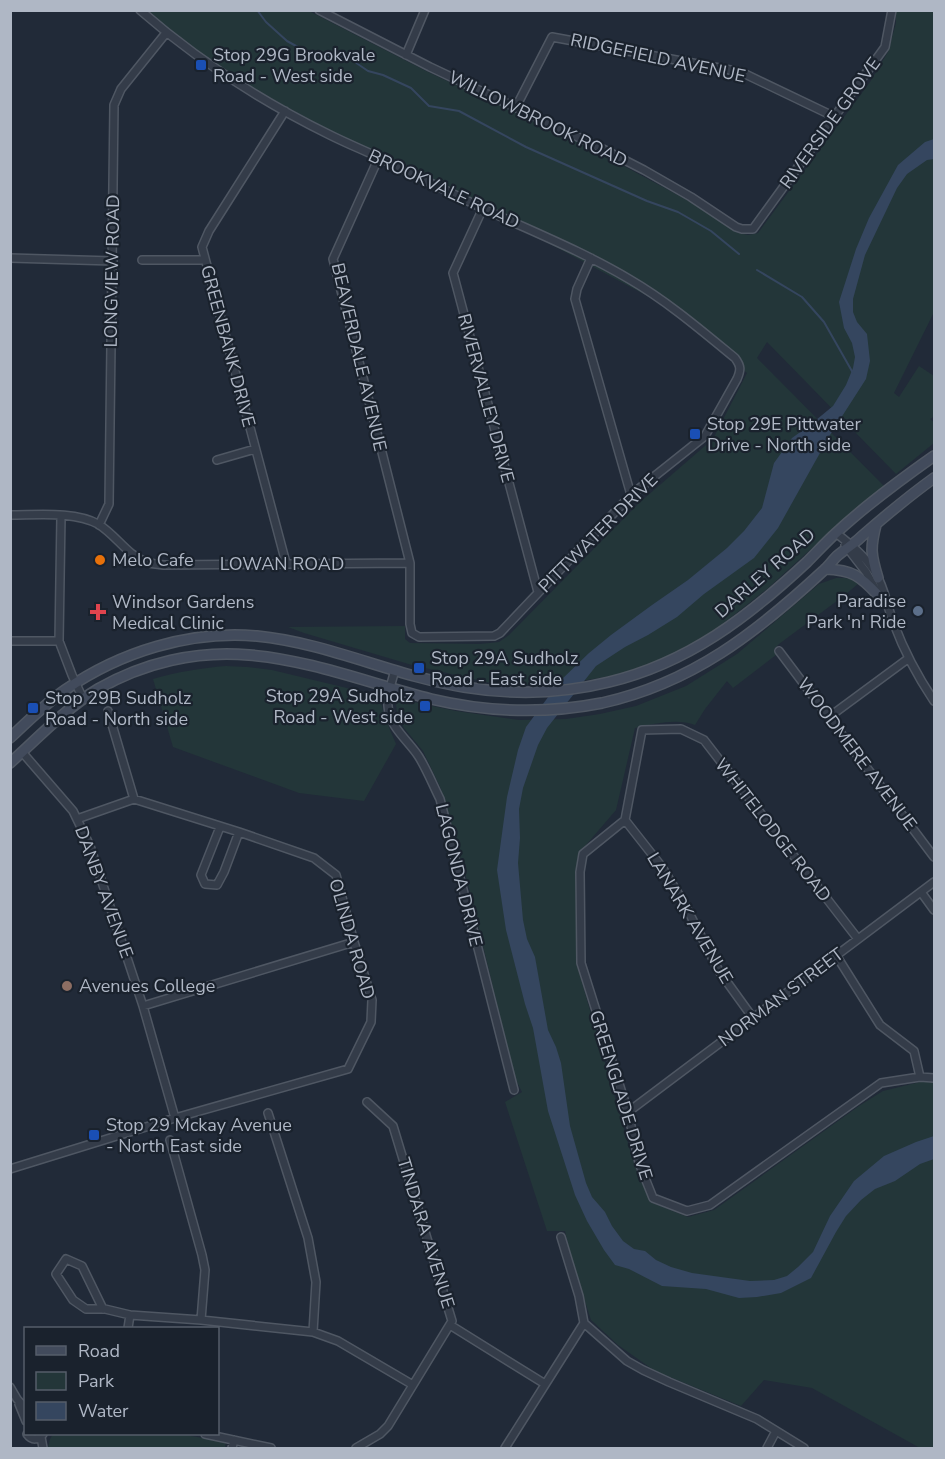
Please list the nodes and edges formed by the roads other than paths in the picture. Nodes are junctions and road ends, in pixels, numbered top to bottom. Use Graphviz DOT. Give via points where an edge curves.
graph roads {
  1 [pos="140,10"];
  2 [pos="319,10"];
  3 [pos="425,10"];
  4 [pos="892,10"];
  5 [pos="166,33"];
  6 [pos="406,55"];
  7 [pos="516,107"];
  8 [pos="285,111"];
  9 [pos="835,117"];
  10 [pos="379,157"];
  11 [pos="483,208"];
  12 [pos="753,229"];
  13 [pos="10,258"];
  14 [pos="591,258"];
  15 [pos="142,260"];
  16 [pos="205,260"];
  17 [pos="113,261"];
  18 [pos="741,371"];
  19 [pos="255,449"];
  20 [pos="934,456"];
  21 [pos="216,460"];
  22 [pos="934,478"];
  23 [pos="631,495"];
  24 [pos="10,515"];
  25 [pos="61,516"];
  26 [pos="877,522"];
  27 [pos="99,525"];
  28 [pos="836,533"];
  29 [pos="849,547"];
  30 [pos="286,563"];
  31 [pos="410,563"];
  32 [pos="825,569"];
  33 [pos="878,578"];
  34 [pos="538,592"];
  35 [pos="878,595"];
  36 [pos="893,621"];
  37 [pos="494,636"];
  38 [pos="10,641"];
  39 [pos="59,641"];
  40 [pos="779,651"];
  41 [pos="909,658"];
  42 [pos="395,670"];
  43 [pos="75,683"];
  44 [pos="391,688"];
  45 [pos="83,699"];
  46 [pos="934,701"];
  47 [pos="108,711"];
  48 [pos="829,717"];
  49 [pos="12,737"];
  50 [pos="22,752"];
  51 [pos="10,763"];
  52 [pos="134,800"];
  53 [pos="78,819"];
  54 [pos="625,820"];
  55 [pos="220,826"];
  56 [pos="239,832"];
  57 [pos="934,857"];
  58 [pos="934,882"];
  59 [pos="921,892"];
  60 [pos="934,909"];
  61 [pos="858,939"];
  62 [pos="354,942"];
  63 [pos="836,956"];
  64 [pos="143,1006"];
  65 [pos="753,1018"];
  66 [pos="920,1077"];
  67 [pos="934,1078"];
  68 [pos="514,1090"];
  69 [pos="367,1102"];
  70 [pos="628,1112"];
  71 [pos="268,1113"];
  72 [pos="174,1118"];
  73 [pos="170,1140"];
  74 [pos="10,1168"];
  75 [pos="561,1237"];
  76 [pos="103,1309"];
  77 [pos="130,1315"];
  78 [pos="201,1320"];
  79 [pos="584,1323"];
  80 [pos="450,1325"];
  81 [pos="128,1327"];
  82 [pos="313,1332"];
  83 [pos="544,1384"];
  84 [pos="413,1385"];
  85 [pos="10,1387"];
  86 [pos="17,1399"];
  87 [pos="24,1407"];
  88 [pos="24,1417"];
  89 [pos="776,1431"];
  90 [pos="210,1435"];
  91 [pos="40,1436"];
  92 [pos="234,1440"];
  93 [pos="37,1449"];
  94 [pos="43,1449"];
  95 [pos="232,1449"];
  96 [pos="271,1449"];
  97 [pos="356,1449"];
  98 [pos="505,1449"];
  99 [pos="767,1449"];
  100 [pos="804,1449"];
  1 -- 5 [label="street, BROOKVALE ROAD"];
  2 -- 6 [label="street, WILLOWBROOK ROAD"];
  3 -- 6 [label="street"];
  4 -- 9 [label="street, RIVERSIDE GROVE" via="885,47"];
  5 -- 8 [label="street, BROOKVALE ROAD"];
  5 -- 17 [label="street, LONGVIEW ROAD" via="121,88 114,105"];
  6 -- 7 [label="street, WILLOWBROOK ROAD"];
  7 -- 9 [label="street, RIDGEFIELD AVENUE" via="552,36 741,72"];
  7 -- 12 [label="street, WILLOWBROOK ROAD" via="644,170 736,226"];
  8 -- 10 [label="street, BROOKVALE ROAD"];
  8 -- 16 [label="street, GREENBANK DRIVE" via="209,231 202,247"];
  9 -- 12 [label="street, RIVERSIDE GROVE"];
  10 -- 11 [label="street, BROOKVALE ROAD"];
  10 -- 31 [label="street, BEAVERDALE AVENUE" via="333,259"];
  11 -- 14 [label="street, BROOKVALE ROAD"];
  11 -- 34 [label="street, RIVERVALLEY DRIVE" via="453,273"];
  13 -- 17 [label="street"];
  14 -- 18 [label="street, BROOKVALE ROAD" via="631,279 681,314 735,358"];
  14 -- 23 [label="street" via="575,299"];
  15 -- 16 [label="street"];
  16 -- 19 [label="street, GREENBANK DRIVE"];
  17 -- 27 [label="street, LONGVIEW ROAD" via="109,504"];
  18 -- 23 [label="street, PITTWATER DRIVE" via="705,436"];
  19 -- 21 [label="street"];
  19 -- 30 [label="street, GREENBANK DRIVE"];
  20 -- 28 [label="main road, DARLEY ROAD" via="883,492"];
  22 -- 26 [label="main road, DARLEY ROAD"];
  23 -- 34 [label="street, PITTWATER DRIVE"];
  24 -- 25 [label="street, LOWAN ROAD"];
  25 -- 27 [label="street, LOWAN ROAD"];
  25 -- 39 [label="street"];
  26 -- 29 [label="main road, DARLEY ROAD"];
  26 -- 33 [label="main road" via="871,545"];
  27 -- 30 [label="street, LOWAN ROAD" via="147,563"];
  28 -- 29 [label="street"];
  28 -- 42 [label="main road, DARLEY ROAD" via="769,596 726,629 661,666 612,681 527,692 463,687"];
  29 -- 32 [label="main road, DARLEY ROAD"];
  29 -- 33 [label="street"];
  29 -- 35 [label="street"];
  30 -- 31 [label="street, LOWAN ROAD"];
  31 -- 37 [label="street, BEAVERDALE AVENUE" via="412,633 419,638"];
  32 -- 35 [label="main road" via="858,576"];
  32 -- 44 [label="main road, DARLEY ROAD" via="749,634 708,662 635,694 600,703 519,710 463,705"];
  33 -- 36 [label="street"];
  34 -- 37 [label="street, PITTWATER DRIVE"];
  35 -- 36 [label="street"];
  36 -- 41 [label="street"];
  38 -- 39 [label="street"];
  39 -- 43 [label="street"];
  40 -- 48 [label="street, WOODMERE AVENUE"];
  41 -- 46 [label="street"];
  41 -- 48 [label="street"];
  42 -- 43 [label="main road, DARLEY ROAD" via="277,639 222,636 146,649"];
  42 -- 44 [label="street, LAGONDA DRIVE"];
  43 -- 45 [label="street"];
  43 -- 49 [label="main road, DARLEY ROAD"];
  44 -- 45 [label="main road, DARLEY ROAD" via="283,660 214,654 152,666"];
  44 -- 68 [label="street, LAGONDA DRIVE" via="388,708 394,724 419,757 440,799"];
  45 -- 50 [label="main road, DARLEY ROAD"];
  47 -- 52 [label="street"];
  48 -- 57 [label="street, WOODMERE AVENUE"];
  49 -- 50 [label="main road"];
  50 -- 51 [label="main road, DARLEY ROAD"];
  50 -- 53 [label="street, DANBY AVENUE"];
  52 -- 53 [label="street"];
  52 -- 55 [label="street, OLINDA ROAD"];
  53 -- 64 [label="street, DANBY AVENUE"];
  54 -- 61 [label="street, WHITELODGE ROAD" via="642,730 681,729 704,740"];
  54 -- 65 [label="street, LANARK AVENUE" via="662,867 719,971"];
  54 -- 70 [label="street, GREENGLADE DRIVE" via="583,854 580,963"];
  55 -- 56 [label="street, OLINDA ROAD"];
  55 -- 56 [label="street" via="201,875 205,884 217,885"];
  56 -- 62 [label="street, OLINDA ROAD" via="314,858 336,875"];
  58 -- 59 [label="street, NORMAN STREET"];
  59 -- 60 [label="street"];
  59 -- 61 [label="street, NORMAN STREET"];
  61 -- 63 [label="street, NORMAN STREET"];
  62 -- 64 [label="street"];
  62 -- 72 [label="street, OLINDA ROAD" via="372,1000 371,1022 348,1069"];
  63 -- 65 [label="street, NORMAN STREET"];
  63 -- 66 [label="street" via="880,1025 914,1051"];
  64 -- 72 [label="street, DANBY AVENUE"];
  65 -- 70 [label="street, NORMAN STREET"];
  66 -- 67 [label="street, GREENGLADE DRIVE"];
  66 -- 70 [label="street, GREENGLADE DRIVE" via="881,1083 710,1205 687,1211 653,1198 639,1163"];
  69 -- 80 [label="street, TINDARA AVENUE" via="393,1126 452,1321"];
  71 -- 82 [label="street" via="308,1238 316,1282"];
  72 -- 74 [label="street"];
  73 -- 78 [label="street" via="205,1270"];
  75 -- 79 [label="street"];
  76 -- 76 [label="street" via="86,1309 73,1300 56,1274 66,1258 82,1266"];
  76 -- 77 [label="street"];
  77 -- 78 [label="street"];
  77 -- 81 [label="street"];
  78 -- 82 [label="street"];
  79 -- 83 [label="street"];
  79 -- 89 [label="street" via="643,1370"];
  80 -- 83 [label="street"];
  80 -- 84 [label="street, TINDARA AVENUE"];
  82 -- 84 [label="street" via="338,1341"];
  83 -- 98 [label="street"];
  84 -- 97 [label="street, TINDARA AVENUE" via="388,1426"];
  85 -- 86 [label="street"];
  86 -- 87 [label="street"];
  86 -- 88 [label="street"];
  89 -- 99 [label="street"];
  89 -- 100 [label="street"];
  90 -- 92 [label="street"];
  91 -- 93 [label="street"];
  91 -- 94 [label="street"];
  92 -- 95 [label="street"];
  92 -- 96 [label="street"];
}
